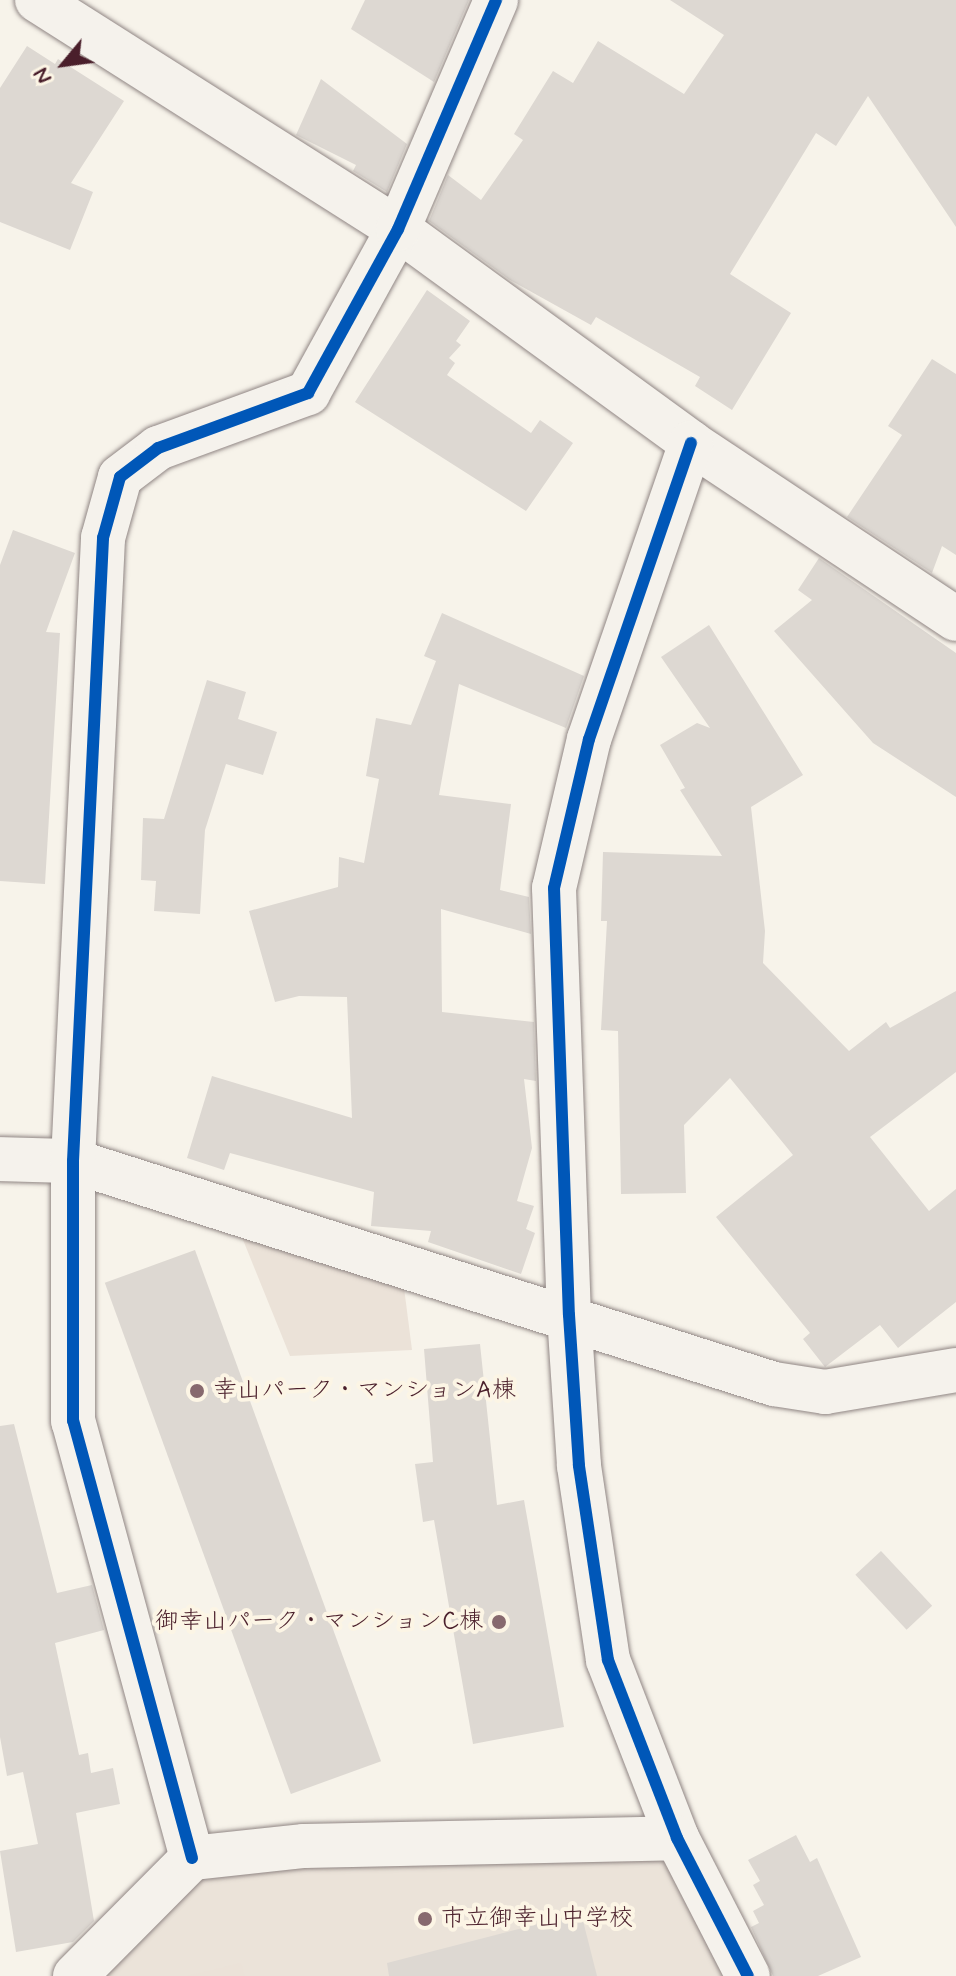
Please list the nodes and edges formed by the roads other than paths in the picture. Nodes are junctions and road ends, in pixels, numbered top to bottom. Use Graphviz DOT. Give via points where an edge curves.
graph roads {
  1 [pos="37,0"];
  2 [pos="496,0"];
  3 [pos="398,229"];
  4 [pos="691,443"];
  5 [pos="956,619"];
  6 [pos="0,1159"];
  7 [pos="73,1161"];
  8 [pos="569,1315"];
  9 [pos="956,1370"];
  10 [pos="677,1838"];
  11 [pos="192,1858"];
  12 [pos="75,1976"];
  13 [pos="748,1976"];
  1 -- 3 [label="street"];
  2 -- 3 [label="street"];
  3 -- 4 [label="street"];
  3 -- 7 [label="street" via="308,393 158,448 120,477 103,538"];
  4 -- 5 [label="street"];
  4 -- 8 [label="street" via="589,739 554,888"];
  6 -- 7 [label="street"];
  7 -- 8 [label="street"];
  7 -- 11 [label="street" via="73,1421"];
  8 -- 9 [label="street" via="774,1384 812,1390"];
  8 -- 10 [label="street" via="579,1466 608,1660"];
  10 -- 11 [label="street" via="304,1846"];
  10 -- 13 [label="street"];
  11 -- 12 [label="street"];
}
